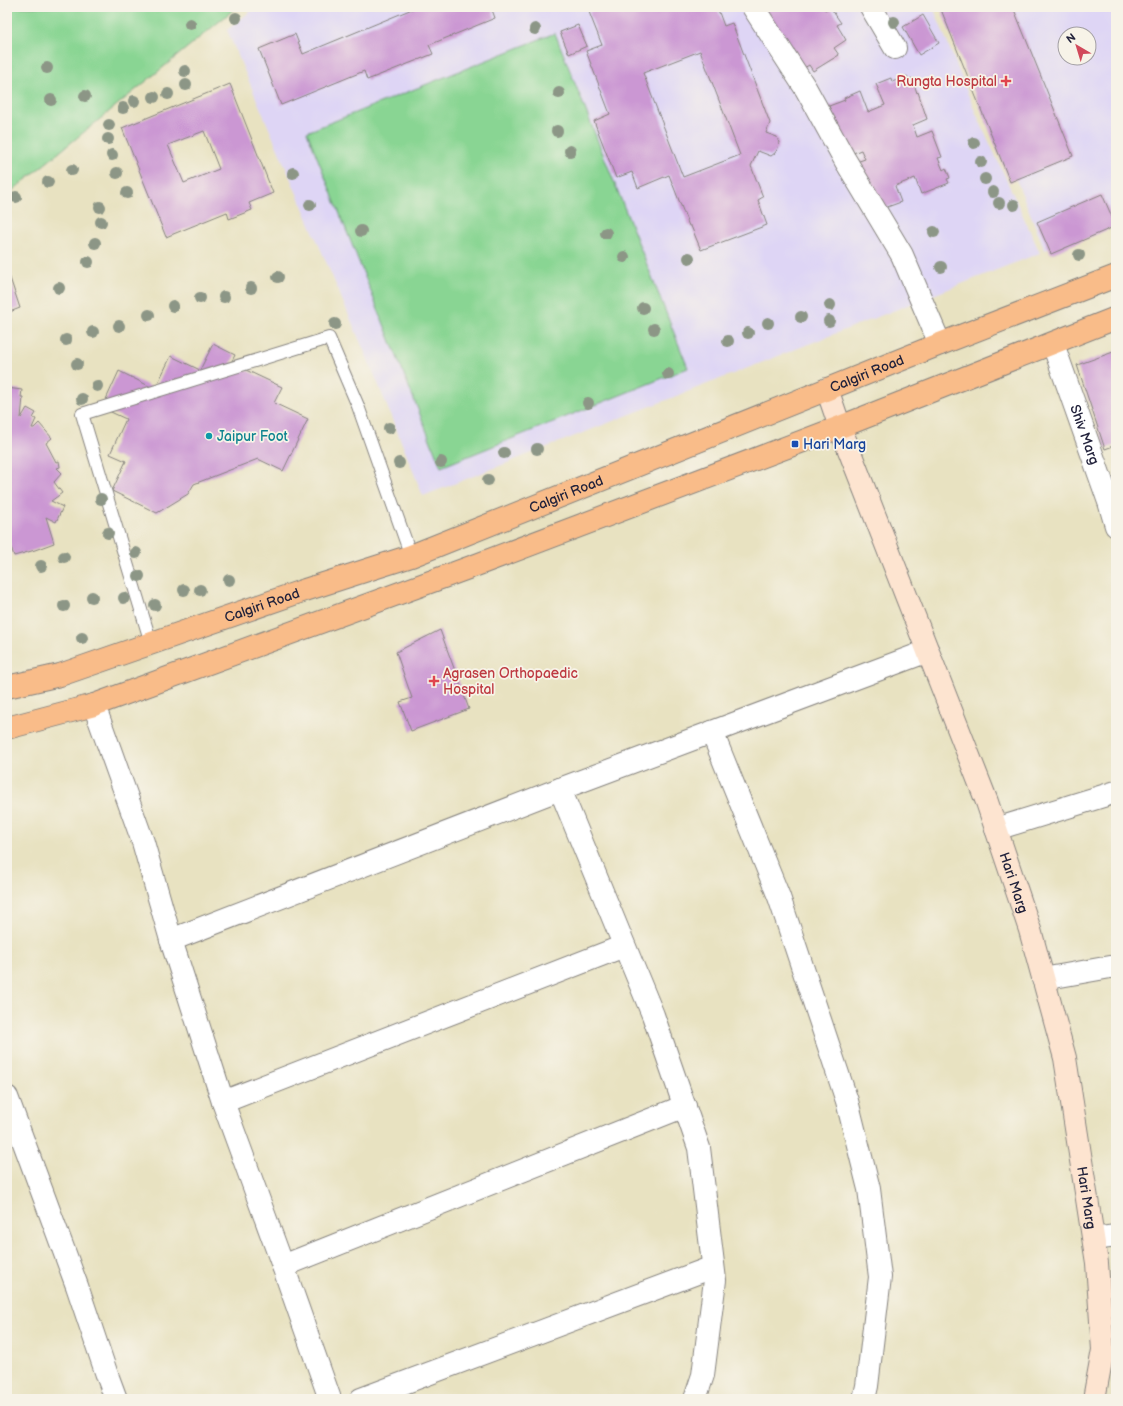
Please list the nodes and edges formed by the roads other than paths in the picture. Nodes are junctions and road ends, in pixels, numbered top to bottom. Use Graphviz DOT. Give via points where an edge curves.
graph roads {
  1 [pos="753,7"];
  2 [pos="871,7"];
  3 [pos="895,48"];
  4 [pos="1116,276"];
  5 [pos="1116,318"];
  6 [pos="940,344"];
  7 [pos="1053,344"];
  8 [pos="828,389"];
  9 [pos="840,427"];
  10 [pos="1116,526"];
  11 [pos="410,556"];
  12 [pos="151,643"];
  13 [pos="928,651"];
  14 [pos="7,687"];
  15 [pos="94,705"];
  16 [pos="7,728"];
  17 [pos="712,732"];
  18 [pos="560,789"];
  19 [pos="1116,792"];
  20 [pos="996,830"];
  21 [pos="171,940"];
  22 [pos="624,946"];
  23 [pos="1116,966"];
  24 [pos="1043,978"];
  25 [pos="7,1098"];
  26 [pos="223,1102"];
  27 [pos="684,1106"];
  28 [pos="1116,1236"];
  29 [pos="1094,1239"];
  30 [pos="283,1266"];
  31 [pos="713,1267"];
  32 [pos="1109,1351"];
  33 [pos="116,1399"];
  34 [pos="330,1399"];
  35 [pos="361,1399"];
  36 [pos="695,1399"];
  37 [pos="864,1399"];
  38 [pos="1094,1399"];
  1 -- 6 [label="street" via="806,89 902,255"];
  2 -- 3 [label="street"];
  4 -- 6 [label="main road, Calgiri Road"];
  5 -- 7 [label="main road"];
  6 -- 8 [label="main road, Calgiri Road"];
  7 -- 9 [label="main road"];
  7 -- 10 [label="street, Shiv Marg"];
  8 -- 9 [label="street, Hari Marg"];
  8 -- 11 [label="main road, Calgiri Road"];
  9 -- 13 [label="street, Hari Marg"];
  9 -- 15 [label="main road" via="479,564"];
  11 -- 12 [label="main road, Calgiri Road"];
  11 -- 12 [label="lane" via="358,406 329,338 82,414"];
  12 -- 14 [label="main road, Calgiri Road" via="60,675"];
  13 -- 17 [label="street"];
  13 -- 20 [label="street, Hari Marg" via="988,802"];
  15 -- 16 [label="main road"];
  15 -- 21 [label="street" via="143,842"];
  17 -- 18 [label="street"];
  17 -- 37 [label="street" via="779,897 848,1101 869,1189 880,1277"];
  18 -- 21 [label="street"];
  18 -- 22 [label="street"];
  19 -- 20 [label="street"];
  20 -- 24 [label="street, Hari Marg" via="1030,930"];
  21 -- 26 [label="street"];
  22 -- 26 [label="street"];
  22 -- 27 [label="street" via="653,1015"];
  23 -- 24 [label="street"];
  24 -- 29 [label="street, Hari Marg" via="1065,1058"];
  25 -- 33 [label="street"];
  26 -- 30 [label="street"];
  27 -- 30 [label="street"];
  27 -- 31 [label="street" via="699,1148"];
  28 -- 29 [label="street"];
  29 -- 32 [label="street, Hari Marg"];
  30 -- 34 [label="street"];
  31 -- 35 [label="street"];
  31 -- 36 [label="street" via="715,1280 702,1375"];
  32 -- 38 [label="street, Hari Marg"];
}
